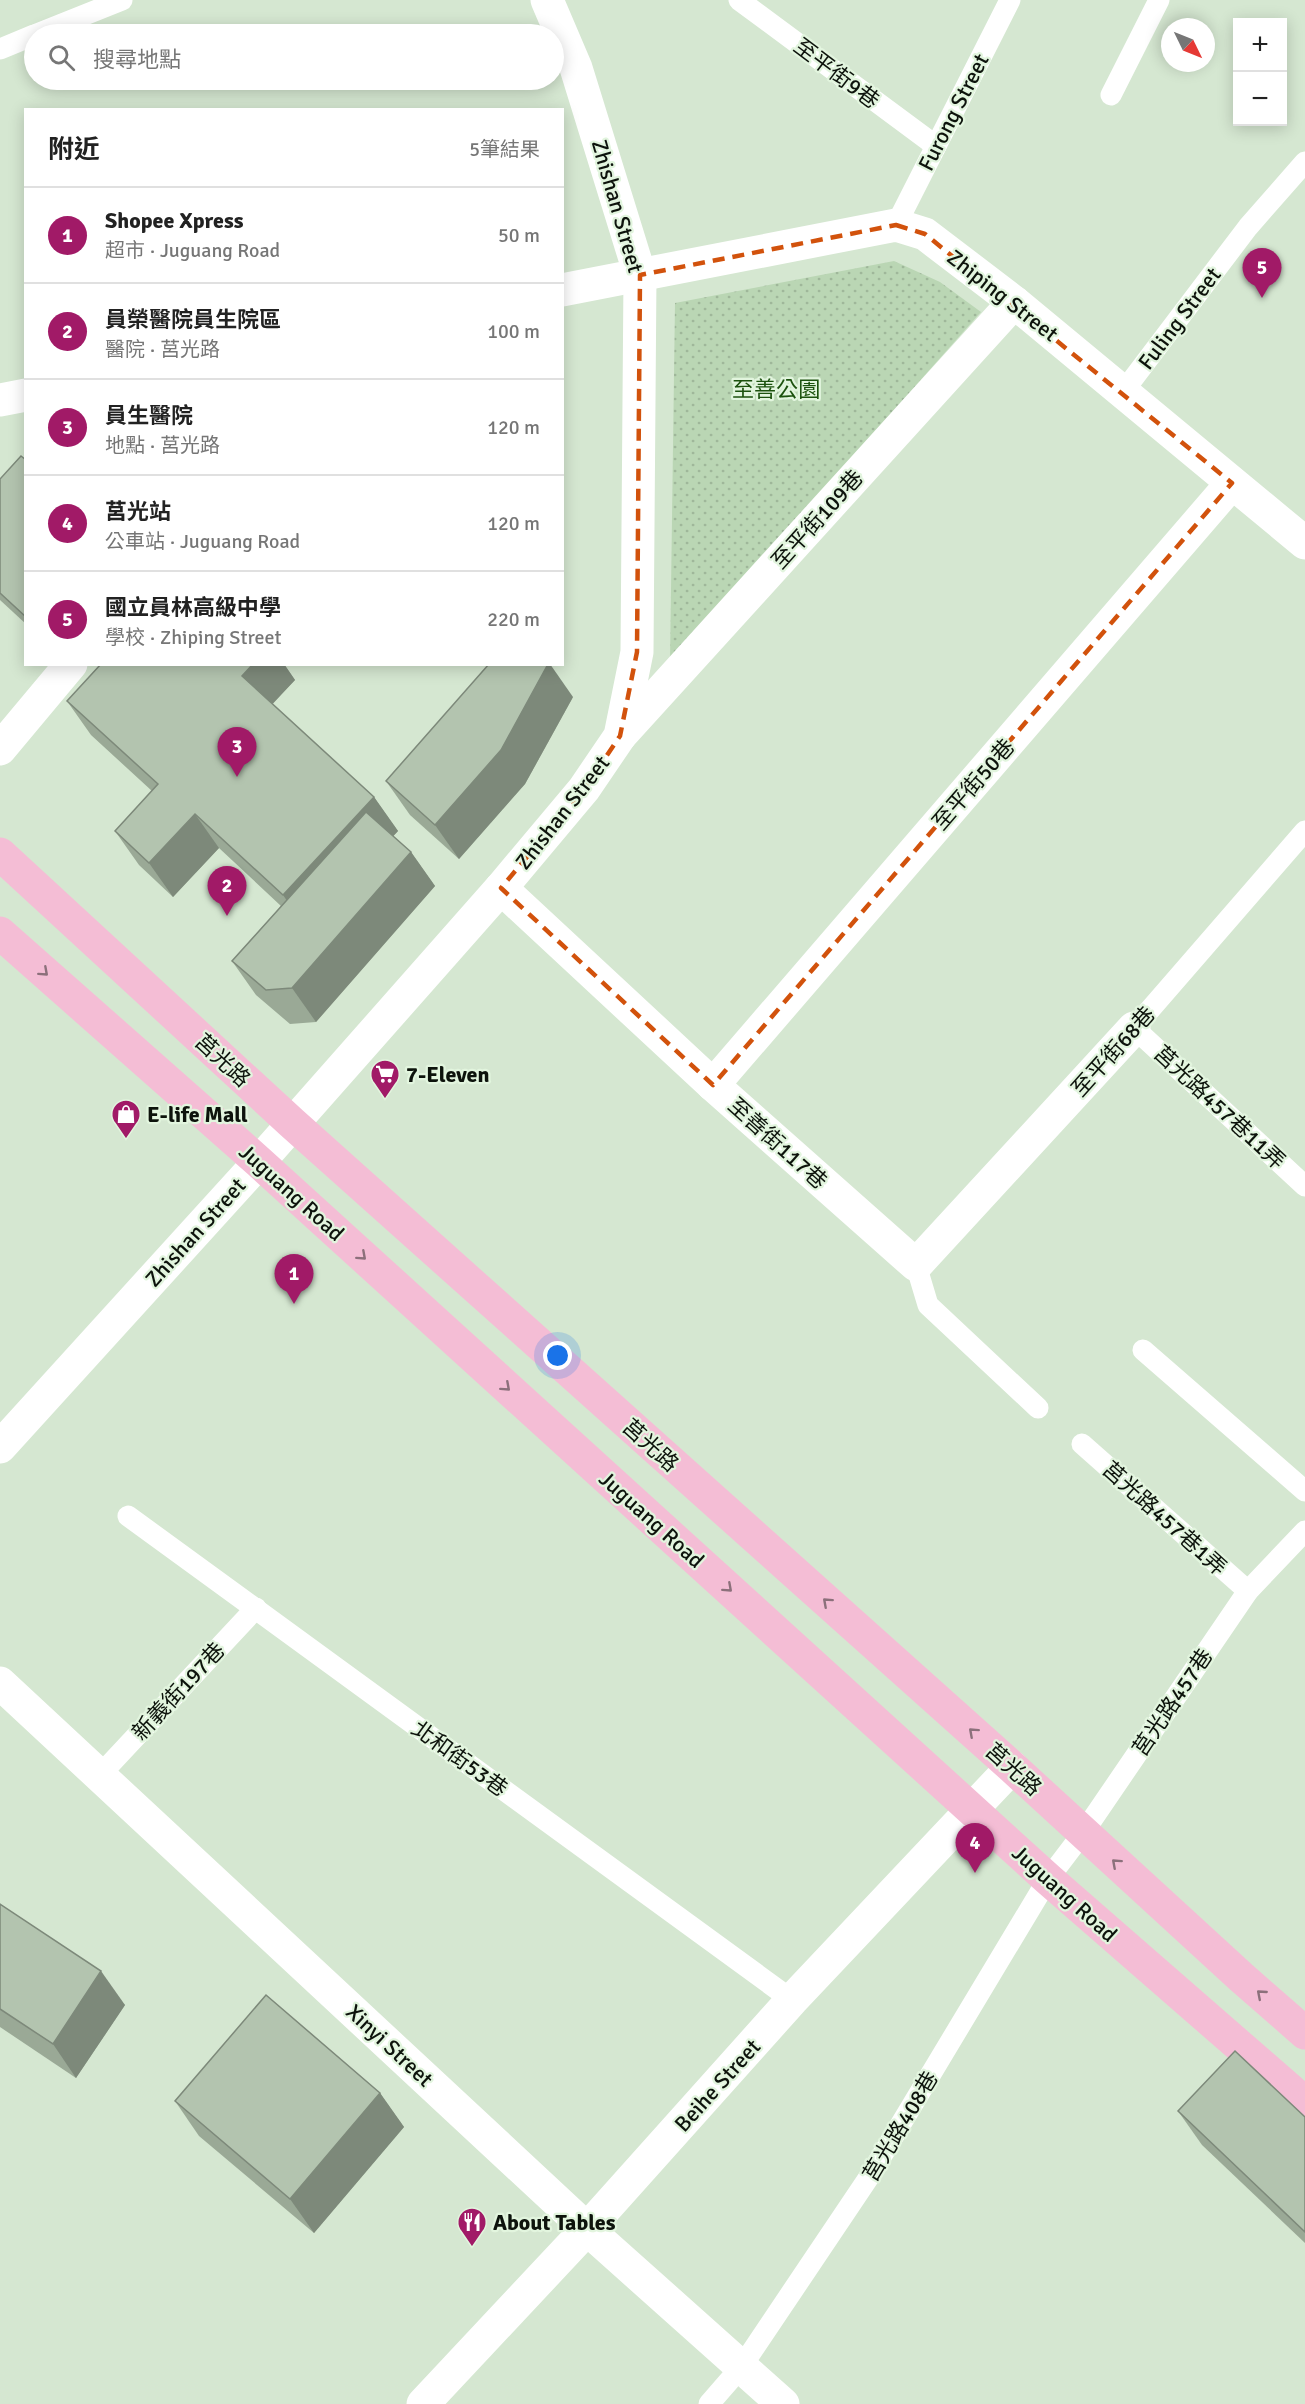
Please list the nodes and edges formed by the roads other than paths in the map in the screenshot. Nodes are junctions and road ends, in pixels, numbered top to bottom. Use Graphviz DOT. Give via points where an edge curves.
graph roads {
  1 [pos="122,0"];
  2 [pos="548,0"];
  3 [pos="739,0"];
  4 [pos="1010,0"];
  5 [pos="1159,0"];
  6 [pos="63,24"];
  7 [pos="558,24"];
  8 [pos="564,39"];
  9 [pos="24,40"];
  10 [pos="0,49"];
  11 [pos="1111,95"];
  12 [pos="936,146"];
  13 [pos="1305,162"];
  14 [pos="896,225"];
  15 [pos="640,275"];
  16 [pos="564,290"];
  17 [pos="1014,302"];
  18 [pos="1123,392"];
  19 [pos="24,395"];
  20 [pos="0,400"];
  21 [pos="1232,483"];
  22 [pos="1305,543"];
  23 [pos="68,666"];
  24 [pos="620,736"];
  25 [pos="0,749"];
  26 [pos="1305,831"];
  27 [pos="0,854"];
  28 [pos="501,888"];
  29 [pos="0,933"];
  30 [pos="1134,1028"];
  31 [pos="713,1085"];
  32 [pos="292,1123"];
  33 [pos="259,1162"];
  34 [pos="1305,1186"];
  35 [pos="916,1265"];
  36 [pos="1143,1350"];
  37 [pos="1038,1407"];
  38 [pos="1082,1444"];
  39 [pos="0,1447"];
  40 [pos="1305,1491"];
  41 [pos="128,1516"];
  42 [pos="1305,1531"];
  43 [pos="1248,1591"];
  44 [pos="256,1608"];
  45 [pos="0,1683"];
  46 [pos="1012,1767"];
  47 [pos="100,1775"];
  48 [pos="971,1809"];
  49 [pos="1083,1833"];
  50 [pos="1048,1879"];
  51 [pos="792,2000"];
  52 [pos="1305,2033"];
  53 [pos="1305,2103"];
  54 [pos="588,2229"];
  55 [pos="742,2366"];
  56 [pos="423,2404"];
  57 [pos="709,2404"];
  58 [pos="783,2404"];
  1 -- 6 [label="lane"];
  2 -- 7 [label="street, Zhishan Street"];
  3 -- 12 [label="lane, 至平街9巷"];
  4 -- 12 [label="lane, Furong Street"];
  5 -- 11 [label="lane"];
  8 -- 15 [label="street, Zhishan Street"];
  9 -- 10 [label="lane"];
  12 -- 14 [label="lane, Furong Street"];
  13 -- 18 [label="lane, Fuling Street" via="1248,227"];
  14 -- 15 [label="street, Zhiping Street"];
  14 -- 17 [label="street, Zhiping Street" via="925,234"];
  15 -- 16 [label="street, Zhiping Street"];
  15 -- 24 [label="street, Zhishan Street" via="637,652"];
  17 -- 18 [label="street, Zhiping Street"];
  17 -- 24 [label="street, 至平街109巷"];
  18 -- 21 [label="street, Zhiping Street"];
  19 -- 20 [label="street"];
  21 -- 22 [label="street, Zhiping Street"];
  21 -- 31 [label="street, 至平街50巷"];
  23 -- 25 [label="street"];
  24 -- 28 [label="street, Zhishan Street" via="585,789"];
  26 -- 30 [label="lane, 至平街68巷"];
  27 -- 32 [label="main road, 莒光路"];
  28 -- 31 [label="street, 至善街117巷"];
  28 -- 32 [label="street, Zhishan Street"];
  29 -- 33 [label="main road, Juguang Road, one-way"];
  30 -- 34 [label="lane, 莒光路457巷11弄"];
  30 -- 35 [label="street, 至平街68巷"];
  31 -- 35 [label="street, 至善街117巷"];
  32 -- 33 [label="street, Zhishan Street"];
  46 -- 32 [label="main road, 莒光路, one-way"];
  33 -- 39 [label="street, Zhishan Street"];
  33 -- 48 [label="main road, Juguang Road, one-way"];
  35 -- 37 [label="lane" via="928,1305"];
  36 -- 40 [label="lane"];
  38 -- 43 [label="lane, 莒光路457巷1弄"];
  41 -- 44 [label="lane, 北和街53巷"];
  42 -- 43 [label="lane, 莒光路457巷"];
  43 -- 49 [label="lane, 莒光路457巷"];
  44 -- 47 [label="lane, 新義街197巷"];
  44 -- 51 [label="lane, 北和街53巷"];
  45 -- 47 [label="street, Xinyi Street"];
  46 -- 48 [label="street, Beihe Street"];
  46 -- 49 [label="main road, 莒光路"];
  47 -- 54 [label="street, Xinyi Street"];
  48 -- 50 [label="main road, Juguang Road"];
  48 -- 51 [label="street, Beihe Street"];
  49 -- 50 [label="lane, 莒光路457巷"];
  52 -- 49 [label="main road, 莒光路, one-way"];
  50 -- 53 [label="main road, Juguang Road"];
  50 -- 55 [label="lane, 莒光路408巷" via="869,2177"];
  51 -- 54 [label="street, Beihe Street"];
  54 -- 55 [label="street, Xinyi Street"];
  54 -- 56 [label="street, Beihe Street"];
  55 -- 57 [label="lane, 莒光路408巷"];
  55 -- 58 [label="street, Xinyi Street"];
}
